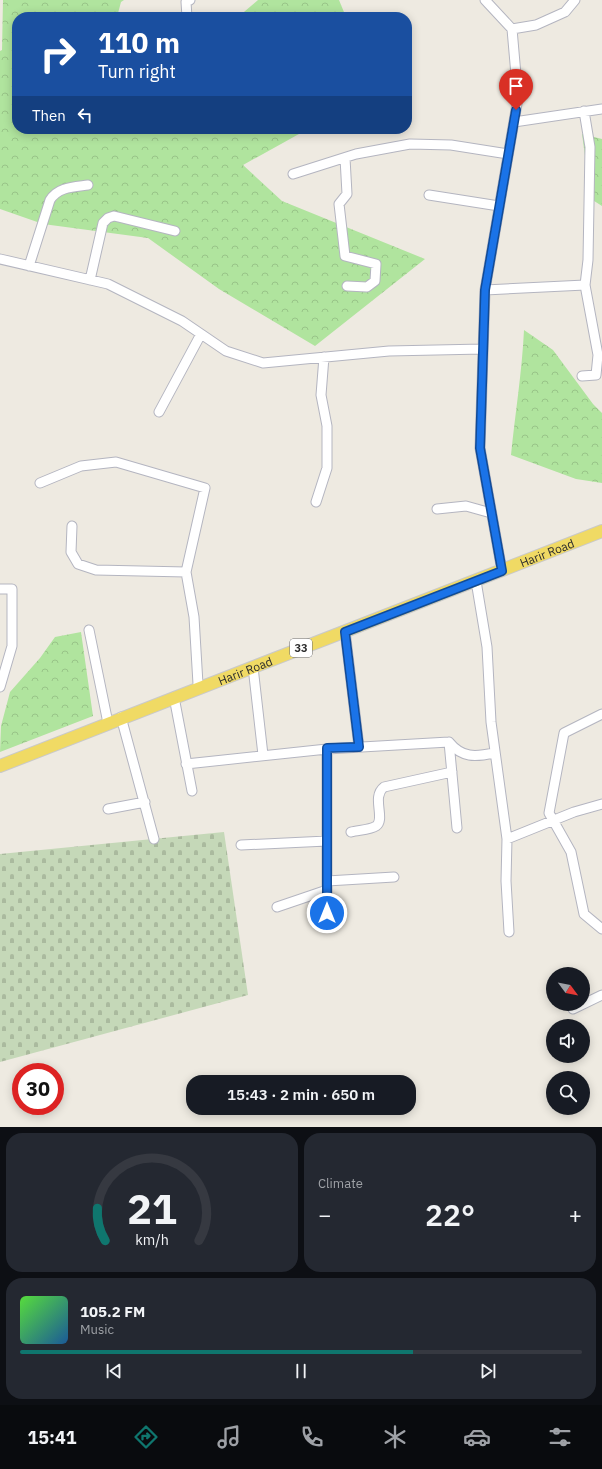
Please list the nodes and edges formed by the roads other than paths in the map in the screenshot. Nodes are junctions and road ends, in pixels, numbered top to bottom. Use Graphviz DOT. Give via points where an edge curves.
graph roads {
  1 [pos="190,0"];
  2 [pos="485,0"];
  3 [pos="575,0"];
  4 [pos="187,12"];
  5 [pos="512,29"];
  6 [pos="602,109"];
  7 [pos="584,111"];
  8 [pos="514,122"];
  9 [pos="508,154"];
  10 [pos="346,158"];
  11 [pos="293,174"];
  12 [pos="88,185"];
  13 [pos="429,195"];
  14 [pos="499,206"];
  15 [pos="175,231"];
  16 [pos="0,259"];
  17 [pos="29,266"];
  18 [pos="90,280"];
  19 [pos="585,285"];
  20 [pos="347,286"];
  21 [pos="485,290"];
  22 [pos="201,334"];
  23 [pos="483,349"];
  24 [pos="324,357"];
  25 [pos="582,376"];
  26 [pos="160,412"];
  27 [pos="40,483"];
  28 [pos="316,502"];
  29 [pos="436,509"];
  30 [pos="491,513"];
  31 [pos="72,526"];
  32 [pos="602,532"];
  33 [pos="502,571"];
  34 [pos="186,572"];
  35 [pos="476,582"];
  36 [pos="0,589"];
  37 [pos="89,630"];
  38 [pos="345,632"];
  39 [pos="253,667"];
  40 [pos="0,687"];
  41 [pos="201,687"];
  42 [pos="174,697"];
  43 [pos="602,714"];
  44 [pos="121,717"];
  45 [pos="108,723"];
  46 [pos="449,742"];
  47 [pos="359,747"];
  48 [pos="327,748"];
  49 [pos="494,754"];
  50 [pos="263,755"];
  51 [pos="186,764"];
  52 [pos="0,766"];
  53 [pos="452,772"];
  54 [pos="192,791"];
  55 [pos="145,802"];
  56 [pos="602,804"];
  57 [pos="108,809"];
  58 [pos="554,820"];
  59 [pos="457,828"];
  60 [pos="351,832"];
  61 [pos="154,839"];
  62 [pos="507,839"];
  63 [pos="327,841"];
  64 [pos="241,845"];
  65 [pos="394,877"];
  66 [pos="327,885"];
  67 [pos="277,907"];
  68 [pos="327,913"];
  69 [pos="602,929"];
  70 [pos="509,932"];
  71 [pos="602,995"];
  72 [pos="590,1001"];
  1 -- 4 [label="street" via="186,2"];
  2 -- 5 [label="street"];
  3 -- 5 [label="street" via="565,12 536,25"];
  5 -- 8 [label="street" via="518,98"];
  6 -- 7 [label="street"];
  7 -- 8 [label="street"];
  7 -- 19 [label="street" via="590,147 588,260"];
  8 -- 9 [label="street"];
  9 -- 10 [label="street" via="451,146 410,144"];
  9 -- 14 [label="street"];
  10 -- 11 [label="street"];
  10 -- 20 [label="street" via="347,194 339,204 345,256 376,264 375,281 367,287"];
  12 -- 17 [label="street" via="61,189 54,194"];
  13 -- 14 [label="street"];
  14 -- 21 [label="street"];
  15 -- 18 [label="street" via="114,216 108,218 103,224"];
  16 -- 17 [label="street"];
  17 -- 18 [label="street"];
  18 -- 22 [label="street" via="108,284 182,321"];
  19 -- 21 [label="street"];
  19 -- 25 [label="street" via="598,355 596,375"];
  21 -- 23 [label="street"];
  22 -- 24 [label="street" via="226,352 263,363"];
  22 -- 26 [label="street"];
  23 -- 24 [label="street" via="389,351"];
  23 -- 30 [label="street" via="480,448"];
  24 -- 28 [label="street" via="321,395 327,426 328,468"];
  27 -- 34 [label="street" via="81,466 116,462 205,488"];
  29 -- 30 [label="street" via="466,506"];
  30 -- 33 [label="street"];
  31 -- 34 [label="street" via="71,552 78,564 96,570"];
  32 -- 33 [label="main road, Harir Road / 33"];
  33 -- 35 [label="main road, Harir Road / 33"];
  34 -- 41 [label="street" via="194,617 198,684"];
  35 -- 38 [label="main road, Harir Road / 33"];
  35 -- 49 [label="street" via="488,647"];
  36 -- 40 [label="street" via="12,589 12,646"];
  37 -- 45 [label="street"];
  38 -- 39 [label="main road, Harir Road / 33"];
  38 -- 47 [label="street"];
  39 -- 41 [label="main road, Harir Road / 33"];
  39 -- 50 [label="street"];
  41 -- 42 [label="main road, Harir Road / 33"];
  42 -- 44 [label="main road, Harir Road / 33"];
  42 -- 51 [label="street"];
  43 -- 58 [label="street" via="564,733 549,813"];
  44 -- 45 [label="main road, Harir Road / 33"];
  44 -- 55 [label="street"];
  45 -- 52 [label="main road, Harir Road / 33"];
  46 -- 47 [label="street"];
  46 -- 49 [label="street" via="457,752 467,755"];
  46 -- 53 [label="street"];
  47 -- 48 [label="street"];
  48 -- 50 [label="street"];
  48 -- 63 [label="street"];
  49 -- 62 [label="street"];
  50 -- 51 [label="street"];
  51 -- 54 [label="street"];
  53 -- 59 [label="street"];
  53 -- 60 [label="street" via="384,787 378,795 378,824 375,827"];
  55 -- 57 [label="street"];
  55 -- 61 [label="street"];
  56 -- 58 [label="street"];
  58 -- 62 [label="street"];
  58 -- 69 [label="street" via="571,852 584,914"];
  62 -- 70 [label="street"];
  63 -- 64 [label="street"];
  63 -- 66 [label="street"];
  65 -- 66 [label="street"];
  66 -- 67 [label="street"];
  66 -- 68 [label="street"];
  71 -- 72 [label="street"];
}
